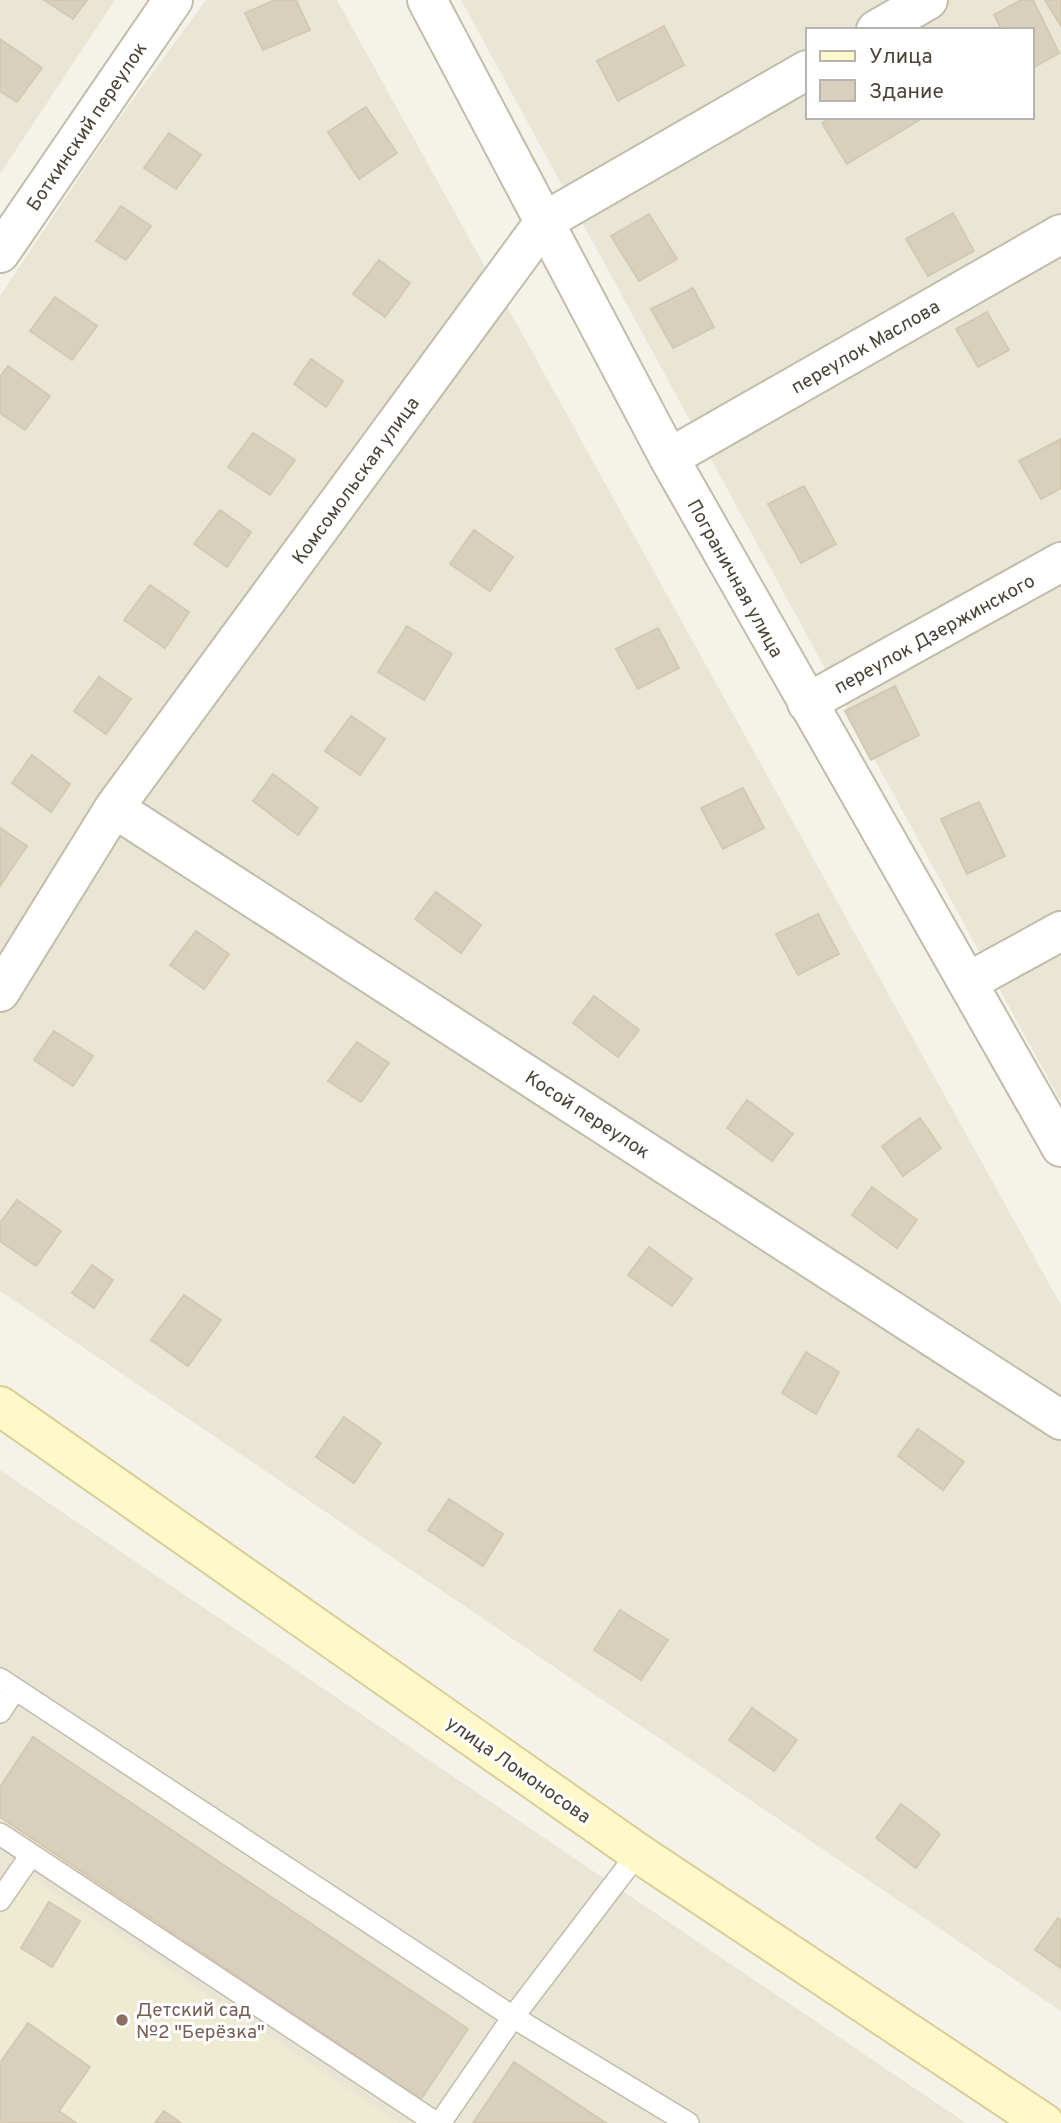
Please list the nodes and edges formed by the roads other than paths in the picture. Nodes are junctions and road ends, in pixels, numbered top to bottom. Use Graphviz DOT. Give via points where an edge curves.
graph roads {
  1 [pos="173,0"];
  2 [pos="427,0"];
  3 [pos="928,0"];
  4 [pos="879,28"];
  5 [pos="806,71"];
  6 [pos="545,222"];
  7 [pos="1061,234"];
  8 [pos="0,253"];
  9 [pos="669,458"];
  10 [pos="1061,562"];
  11 [pos="807,703"];
  12 [pos="114,808"];
  13 [pos="1061,931"];
  14 [pos="968,982"];
  15 [pos="0,992"];
  16 [pos="1061,1147"];
  17 [pos="0,1406"];
  18 [pos="1061,1420"];
  19 [pos="8,1684"];
  20 [pos="0,1712"];
  21 [pos="0,1834"];
  22 [pos="638,1853"];
  23 [pos="31,1855"];
  24 [pos="0,1900"];
  25 [pos="513,2017"];
  26 [pos="438,2123"];
  27 [pos="688,2123"];
  28 [pos="1044,2123"];
  1 -- 8 [label="street, Боткинский переулок"];
  2 -- 6 [label="street, Пограничная улица"];
  3 -- 4 [label="street"];
  5 -- 6 [label="street, Комсомольская улица"];
  6 -- 9 [label="street, Пограничная улица"];
  6 -- 12 [label="street, Комсомольская улица"];
  7 -- 9 [label="street, переулок Маслова"];
  9 -- 11 [label="street, Пограничная улица"];
  10 -- 11 [label="street, переулок Дзержинского"];
  11 -- 14 [label="street, Пограничная улица"];
  12 -- 15 [label="street, Комсомольская улица"];
  12 -- 18 [label="street, Косой переулок"];
  13 -- 14 [label="street"];
  14 -- 16 [label="street, Пограничная улица"];
  17 -- 22 [label="main road, улица Ломоносова"];
  19 -- 20 [label="lane"];
  19 -- 25 [label="lane"];
  21 -- 23 [label="lane"];
  22 -- 25 [label="lane"];
  22 -- 28 [label="main road, улица Ломоносова"];
  23 -- 24 [label="lane"];
  23 -- 26 [label="lane"];
  25 -- 26 [label="lane"];
  25 -- 27 [label="lane"];
}
